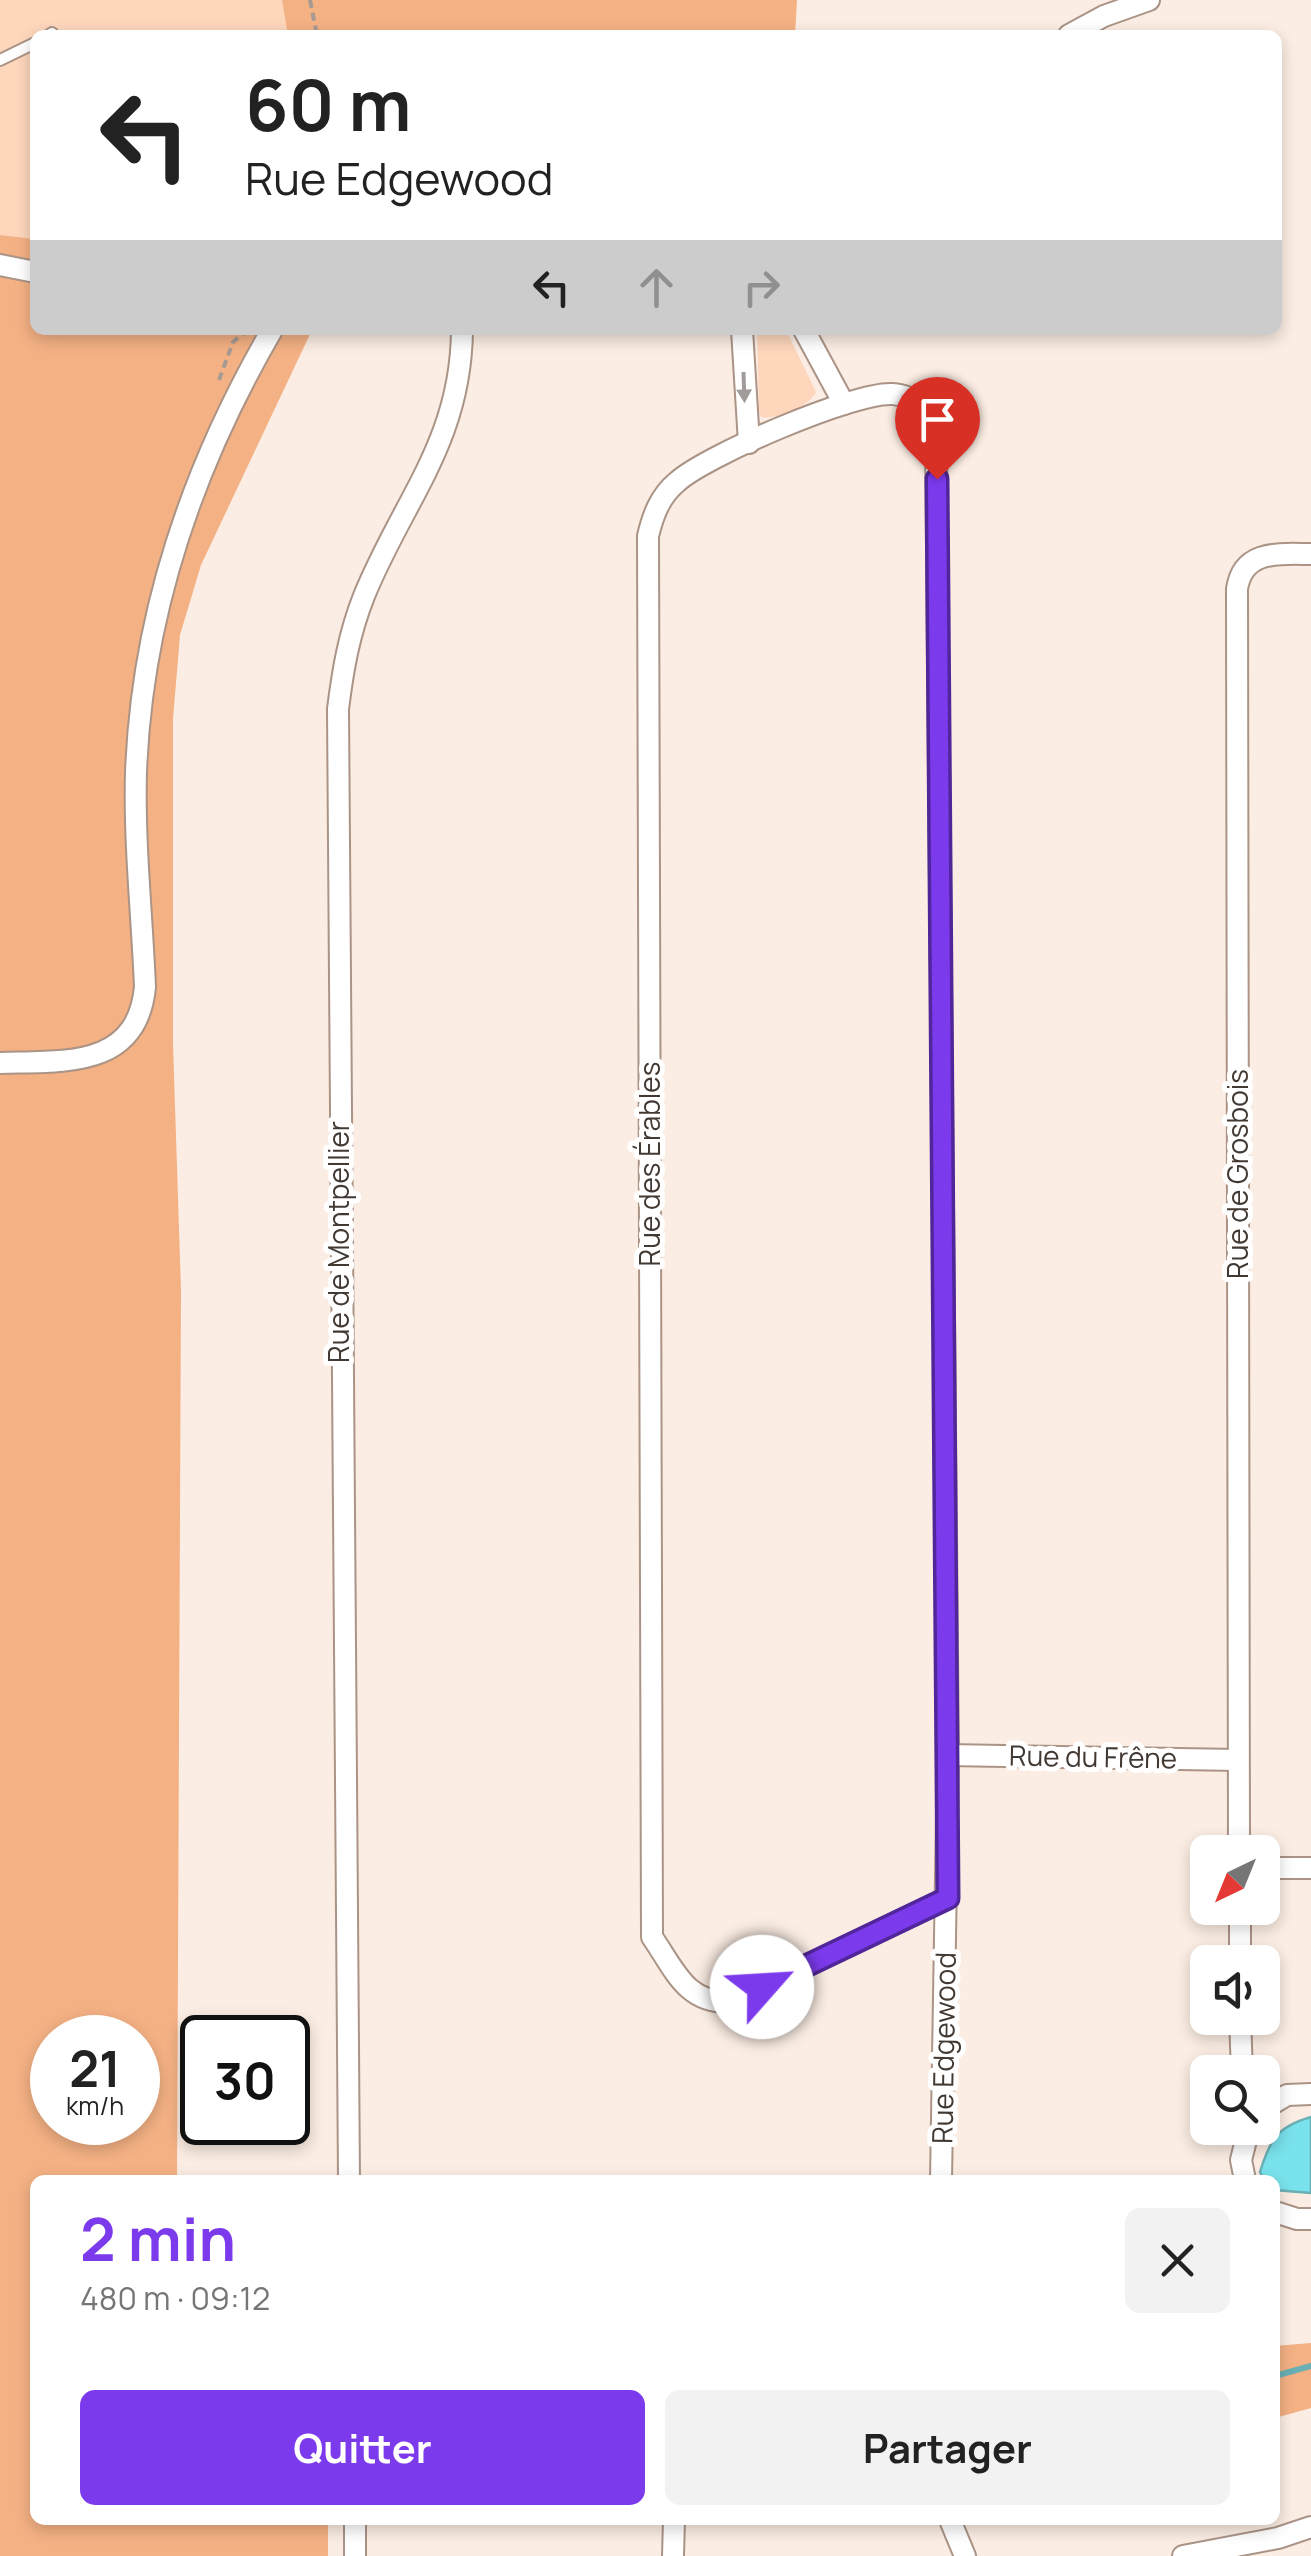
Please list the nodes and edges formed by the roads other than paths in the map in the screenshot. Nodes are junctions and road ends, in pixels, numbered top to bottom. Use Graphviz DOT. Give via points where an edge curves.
graph roads {
  1 [pos="1148,0"];
  2 [pos="1079,30"];
  3 [pos="30,45"];
  4 [pos="0,60"];
  5 [pos="0,265"];
  6 [pos="30,271"];
  7 [pos="269,335"];
  8 [pos="462,335"];
  9 [pos="742,335"];
  10 [pos="807,335"];
  11 [pos="844,404"];
  12 [pos="749,443"];
  13 [pos="1311,554"];
  14 [pos="0,1063"];
  15 [pos="948,1755"];
  16 [pos="1238,1760"];
  17 [pos="1239,1835"];
  18 [pos="1280,1868"];
  19 [pos="1311,1868"];
  20 [pos="948,1898"];
  21 [pos="1311,2094"];
  22 [pos="1280,2099"];
  23 [pos="1244,2145"];
  24 [pos="349,2175"];
  25 [pos="941,2175"];
  26 [pos="1245,2175"];
  27 [pos="1280,2214"];
  28 [pos="1311,2218"];
  29 [pos="354,2525"];
  30 [pos="674,2525"];
  31 [pos="952,2525"];
  32 [pos="1311,2527"];
  33 [pos="1280,2547"];
  34 [pos="355,2556"];
  35 [pos="674,2556"];
  36 [pos="965,2556"];
  37 [pos="1183,2556"];
  1 -- 2 [label="street"];
  3 -- 4 [label="lane"];
  5 -- 6 [label="street"];
  7 -- 14 [label="street" via="219,428 190,500 150,649 136,770 142,1008 127,1036 107,1051 63,1061"];
  8 -- 24 [label="street, Rue de Montpellier" via="448,426 365,594 346,646 338,709"];
  9 -- 12 [label="street, one-way"];
  10 -- 11 [label="street"];
  11 -- 12 [label="street, Rue des Érables"];
  11 -- 15 [label="street, Rue Edgewood" via="888,394 909,398 931,418 936,439"];
  12 -- 20 [label="street, Rue des Érables" via="679,480 658,504 648,536 652,1938 689,1991 709,2003 731,2002"];
  13 -- 16 [label="street, Rue de Grosbois" via="1258,557 1243,570 1237,589"];
  15 -- 16 [label="street, Rue du Frêne"];
  15 -- 20 [label="street, Rue Edgewood"];
  16 -- 17 [label="street, Rue de Grosbois"];
  18 -- 19 [label="street"];
  20 -- 25 [label="street, Rue Edgewood"];
  21 -- 22 [label="street"];
  23 -- 26 [label="street"];
  27 -- 28 [label="street"];
  29 -- 34 [label="street"];
  30 -- 35 [label="street"];
  31 -- 36 [label="street"];
  32 -- 33 [label="street"];
  33 -- 37 [label="street"];
}
